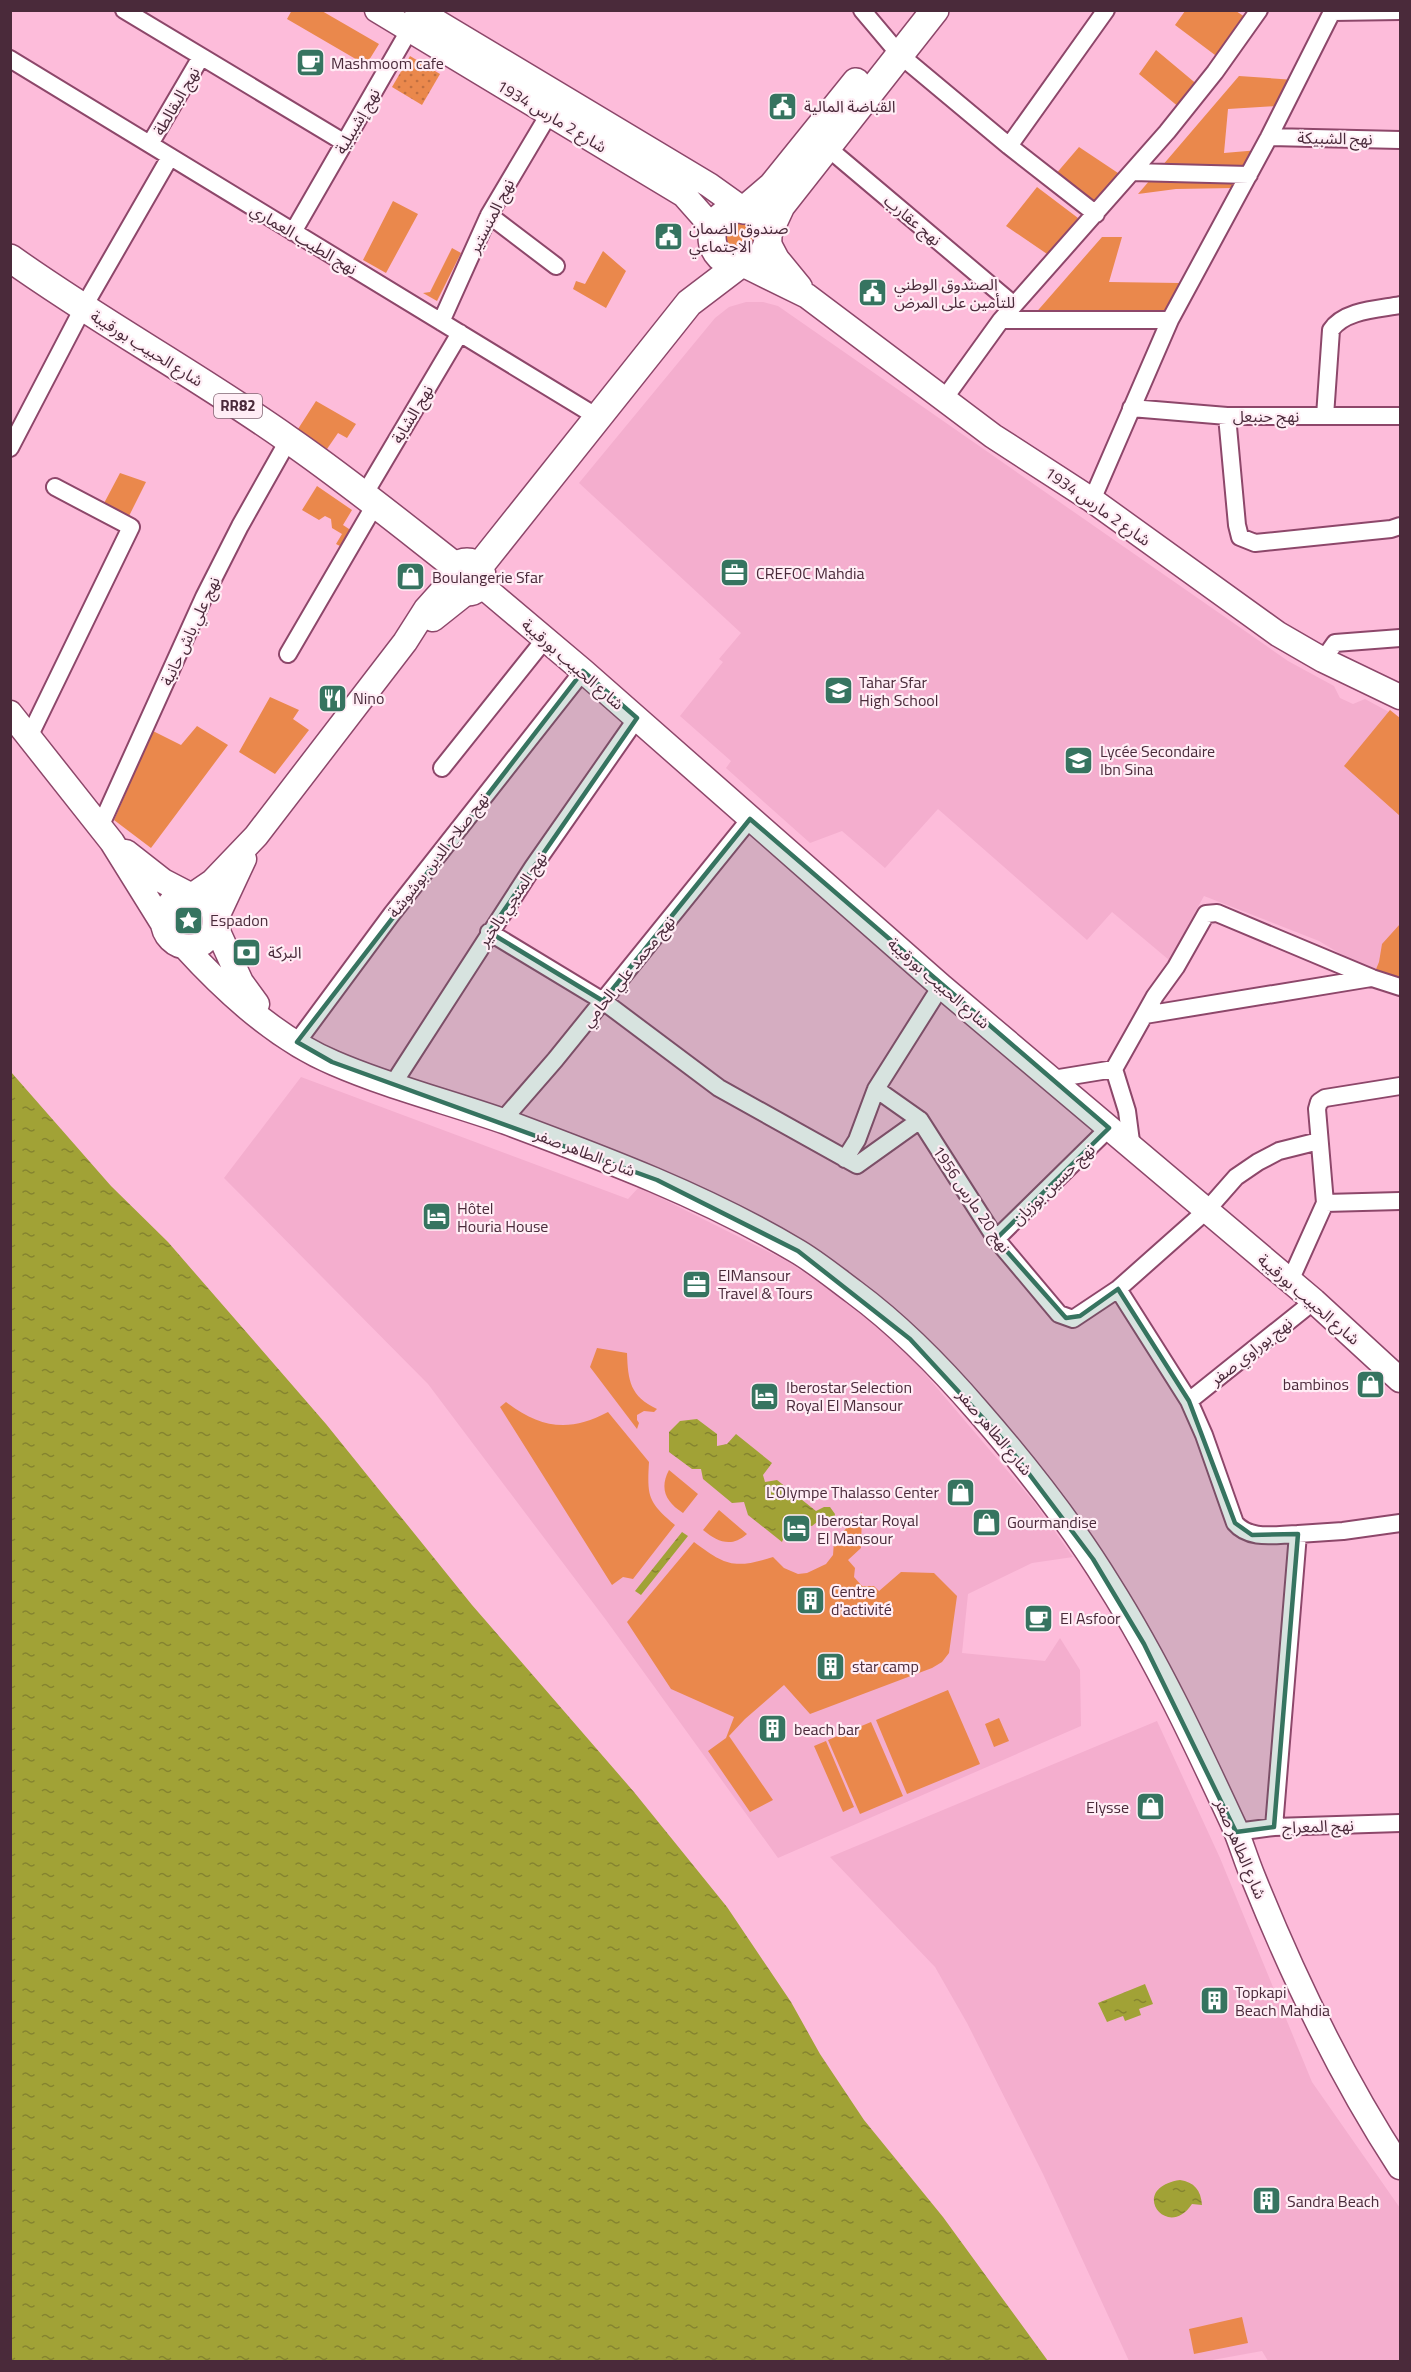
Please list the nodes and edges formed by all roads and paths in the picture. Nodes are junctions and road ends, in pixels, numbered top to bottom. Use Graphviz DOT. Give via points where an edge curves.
graph roads {
  1 [pos="124,10"];
  2 [pos="376,10"];
  3 [pos="861,10"];
  4 [pos="913,10"];
  5 [pos="935,10"];
  6 [pos="1106,10"];
  7 [pos="1259,10"];
  8 [pos="1401,10"];
  9 [pos="1333,11"];
  10 [pos="417,16"];
  11 [pos="894,49"];
  12 [pos="201,57"];
  13 [pos="10,59"];
  14 [pos="549,114"];
  15 [pos="1269,137"];
  16 [pos="1401,140"];
  17 [pos="820,141"];
  18 [pos="345,143"];
  19 [pos="150,144"];
  20 [pos="1009,146"];
  21 [pos="170,157"];
  22 [pos="1132,172"];
  23 [pos="1249,175"];
  24 [pos="744,210"];
  25 [pos="1096,214"];
  26 [pos="489,215"];
  27 [pos="293,232"];
  28 [pos="768,238"];
  29 [pos="713,240"];
  30 [pos="10,258"];
  31 [pos="742,265"];
  32 [pos="556,266"];
  33 [pos="807,296"];
  34 [pos="689,303"];
  35 [pos="1014,305"];
  36 [pos="1401,305"];
  37 [pos="83,308"];
  38 [pos="1001,320"];
  39 [pos="1170,320"];
  40 [pos="441,322"];
  41 [pos="460,333"];
  42 [pos="944,399"];
  43 [pos="1131,408"];
  44 [pos="1227,416"];
  45 [pos="1325,416"];
  46 [pos="1401,416"];
  47 [pos="599,418"];
  48 [pos="289,439"];
  49 [pos="10,448"];
  50 [pos="55,487"];
  51 [pos="370,499"];
  52 [pos="1092,500"];
  53 [pos="1401,526"];
  54 [pos="466,578"];
  55 [pos="1401,638"];
  56 [pos="545,639"];
  57 [pos="288,654"];
  58 [pos="1323,660"];
  59 [pos="583,671"];
  60 [pos="1401,697"];
  61 [pos="10,713"];
  62 [pos="637,718"];
  63 [pos="29,737"];
  64 [pos="442,768"];
  65 [pos="750,819"];
  66 [pos="106,834"];
  67 [pos="256,836"];
  68 [pos="191,895"];
  69 [pos="215,923"];
  70 [pos="163,924"];
  71 [pos="489,932"];
  72 [pos="185,947"];
  73 [pos="1372,978"];
  74 [pos="940,986"];
  75 [pos="1401,987"];
  76 [pos="603,1001"];
  77 [pos="1145,1016"];
  78 [pos="272,1026"];
  79 [pos="297,1042"];
  80 [pos="1114,1070"];
  81 [pos="1053,1079"];
  82 [pos="393,1084"];
  83 [pos="1401,1086"];
  84 [pos="876,1089"];
  85 [pos="920,1120"];
  86 [pos="502,1121"];
  87 [pos="1109,1128"];
  88 [pos="1319,1141"];
  89 [pos="1132,1149"];
  90 [pos="851,1162"];
  91 [pos="1401,1201"];
  92 [pos="1325,1203"];
  93 [pos="1207,1210"];
  94 [pos="996,1239"];
  95 [pos="1290,1281"];
  96 [pos="1118,1289"];
  97 [pos="1314,1301"];
  98 [pos="1401,1380"];
  99 [pos="1189,1401"];
  100 [pos="1401,1522"];
  101 [pos="1298,1534"];
  102 [pos="1401,1823"];
  103 [pos="1312,1826"];
  104 [pos="1274,1827"];
  105 [pos="1236,1832"];
  106 [pos="1401,1835"];
  107 [pos="1401,2168"];
  1 -- 12 [label="street"];
  2 -- 10 [label="main road, شارع 2 مارس 1934"];
  3 -- 11 [label="street"];
  4 -- 11 [label="main road"];
  5 -- 11 [label="main road"];
  6 -- 20 [label="street"];
  7 -- 22 [label="street" via="1209,80"];
  8 -- 9 [label="street"];
  9 -- 15 [label="street"];
  10 -- 14 [label="main road, شارع 2 مارس 1934"];
  10 -- 18 [label="street, نهج إشبيلية"];
  10 -- 24 [label="main road, شارع 2 مارس 1934" via="709,185"];
  11 -- 17 [label="main road"];
  11 -- 20 [label="street"];
  12 -- 18 [label="street"];
  12 -- 19 [label="street, نهج البقالطة"];
  13 -- 19 [label="street, نهج الطيب العماري"];
  14 -- 26 [label="street, نهج المنستير"];
  14 -- 29 [label="main road, شارع 2 مارس 1934" via="684,195 707,221"];
  15 -- 16 [label="street, نهج الشبيكة"];
  15 -- 23 [label="street"];
  17 -- 24 [label="main road"];
  17 -- 28 [label="main road" via="781,206"];
  17 -- 35 [label="street, نهج عقارب"];
  18 -- 27 [label="street, نهج إشبيلية"];
  19 -- 21 [label="street, نهج الطيب العماري"];
  20 -- 25 [label="street"];
  21 -- 27 [label="street, نهج الطيب العماري"];
  21 -- 37 [label="street"];
  22 -- 23 [label="street"];
  22 -- 25 [label="street"];
  23 -- 39 [label="street"];
  24 -- 28 [label="main road" via="760,218"];
  24 -- 29 [label="main road" via="726,213 714,226"];
  25 -- 35 [label="street"];
  26 -- 32 [label="street"];
  26 -- 40 [label="street, نهج المنستير"];
  27 -- 40 [label="street, نهج الطيب العماري"];
  28 -- 31 [label="main road" via="760,257"];
  28 -- 33 [label="main road, شارع 2 مارس 1934" via="777,259"];
  29 -- 31 [label="main road" via="723,259"];
  29 -- 34 [label="main road"];
  30 -- 37 [label="main road, شارع الحبيب بورقيبة / RR82"];
  31 -- 33 [label="main road, شارع 2 مارس 1934"];
  31 -- 34 [label="main road"];
  33 -- 42 [label="main road, شارع 2 مارس 1934"];
  34 -- 47 [label="main road"];
  35 -- 38 [label="street"];
  36 -- 45 [label="street" via="1358,314 1335,324 1331,330"];
  37 -- 48 [label="main road, شارع الحبيب بورقيبة / RR82"];
  37 -- 49 [label="street"];
  38 -- 39 [label="street"];
  38 -- 42 [label="street"];
  39 -- 43 [label="street"];
  40 -- 41 [label="street, نهج الطيب العماري"];
  41 -- 47 [label="street, نهج الطيب العماري"];
  41 -- 51 [label="street, نهج الشابة"];
  42 -- 52 [label="main road, شارع 2 مارس 1934"];
  43 -- 44 [label="street, نهج حنبعل"];
  43 -- 52 [label="street"];
  44 -- 45 [label="street, نهج حنبعل"];
  44 -- 53 [label="street" via="1240,537 1255,543"];
  45 -- 46 [label="street, نهج حنبعل"];
  47 -- 54 [label="main road"];
  48 -- 51 [label="main road, شارع الحبيب بورقيبة / RR82"];
  48 -- 66 [label="street, نهج علي باش حانبة" via="204,597"];
  50 -- 63 [label="street" via="131,527"];
  51 -- 54 [label="main road, شارع الحبيب بورقيبة / RR82"];
  51 -- 57 [label="street, نهج الشابة"];
  52 -- 58 [label="main road, شارع 2 مارس 1934" via="1278,634"];
  54 -- 56 [label="main road, شارع الحبيب بورقيبة / RR82"];
  54 -- 67 [label="main road" via="405,642"];
  55 -- 58 [label="street" via="1335,643"];
  56 -- 59 [label="main road, شارع الحبيب بورقيبة / RR82"];
  56 -- 64 [label="street"];
  58 -- 60 [label="main road, شارع 2 مارس 1934"];
  59 -- 62 [label="main road, شارع الحبيب بورقيبة / RR82"];
  59 -- 79 [label="street, نهج صلاح الدين بوشوشة" via="391,915"];
  61 -- 63 [label="main road"];
  62 -- 65 [label="main road, شارع الحبيب بورقيبة / RR82"];
  62 -- 71 [label="street, نهج المنجي بالخير"];
  63 -- 66 [label="main road"];
  65 -- 74 [label="main road, شارع الحبيب بورقيبة / RR82"];
  65 -- 76 [label="street, نهج محمد علي الحامي"];
  66 -- 68 [label="main road" via="163,881"];
  66 -- 70 [label="main road"];
  67 -- 68 [label="main road" via="212,882"];
  67 -- 69 [label="main road"];
  68 -- 69 [label="main road" via="206,902"];
  68 -- 70 [label="main road" via="170,903"];
  69 -- 72 [label="main road" via="204,942"];
  69 -- 78 [label="main road, شارع الطاهر صفر" via="241,982"];
  70 -- 72 [label="main road" via="168,937"];
  71 -- 76 [label="street"];
  71 -- 82 [label="street, نهج المنجي بالخير"];
  72 -- 78 [label="main road, شارع الطاهر صفر"];
  73 -- 75 [label="street"];
  73 -- 77 [label="street"];
  73 -- 77 [label="street" via="1209,913"];
  74 -- 81 [label="main road, شارع الحبيب بورقيبة / RR82"];
  74 -- 84 [label="street"];
  76 -- 86 [label="street, نهج محمد علي الحامي"];
  76 -- 90 [label="street" via="718,1088"];
  77 -- 80 [label="street"];
  78 -- 79 [label="main road, شارع الطاهر صفر"];
  79 -- 82 [label="main road, شارع الطاهر صفر" via="332,1062"];
  80 -- 81 [label="street"];
  80 -- 89 [label="street" via="1128,1111"];
  81 -- 87 [label="main road, شارع الحبيب بورقيبة / RR82"];
  82 -- 86 [label="main road, شارع الطاهر صفر"];
  83 -- 88 [label="street" via="1319,1102"];
  84 -- 85 [label="street, نهج 20 مارس 1956"];
  84 -- 90 [label="street"];
  85 -- 90 [label="street"];
  85 -- 94 [label="street, نهج 20 مارس 1956"];
  86 -- 105 [label="main road, شارع الطاهر صفر" via="657,1180 798,1251 860,1296 909,1339 1005,1442 1093,1559 1155,1664"];
  87 -- 89 [label="main road, شارع الحبيب بورقيبة / RR82"];
  87 -- 94 [label="street, نهج حسين بوزيان"];
  88 -- 92 [label="street"];
  88 -- 93 [label="street, نهج 20 مارس 1956" via="1279,1151 1258,1162 1236,1177"];
  89 -- 93 [label="main road, شارع الحبيب بورقيبة / RR82"];
  91 -- 92 [label="street"];
  92 -- 95 [label="street"];
  93 -- 95 [label="main road, شارع الحبيب بورقيبة / RR82"];
  93 -- 96 [label="street, نهج 20 مارس 1956"];
  94 -- 96 [label="street, نهج 20 مارس 1956" via="1066,1318 1080,1317"];
  95 -- 97 [label="main road, شارع الحبيب بورقيبة / RR82"];
  96 -- 99 [label="street"];
  97 -- 98 [label="main road, شارع الحبيب بورقيبة / RR82"];
  97 -- 99 [label="street, نهج بوراوي صفر"];
  99 -- 101 [label="street" via="1235,1523 1252,1534"];
  100 -- 101 [label="street"];
  101 -- 104 [label="street"];
  102 -- 103 [label="street, نهج المعراج"];
  103 -- 104 [label="street, نهج المعراج"];
  103 -- 106 [label="street"];
  104 -- 105 [label="street, نهج المعراج"];
  105 -- 107 [label="main road, شارع الطاهر صفر" via="1303,1989 1358,2096"];
}
